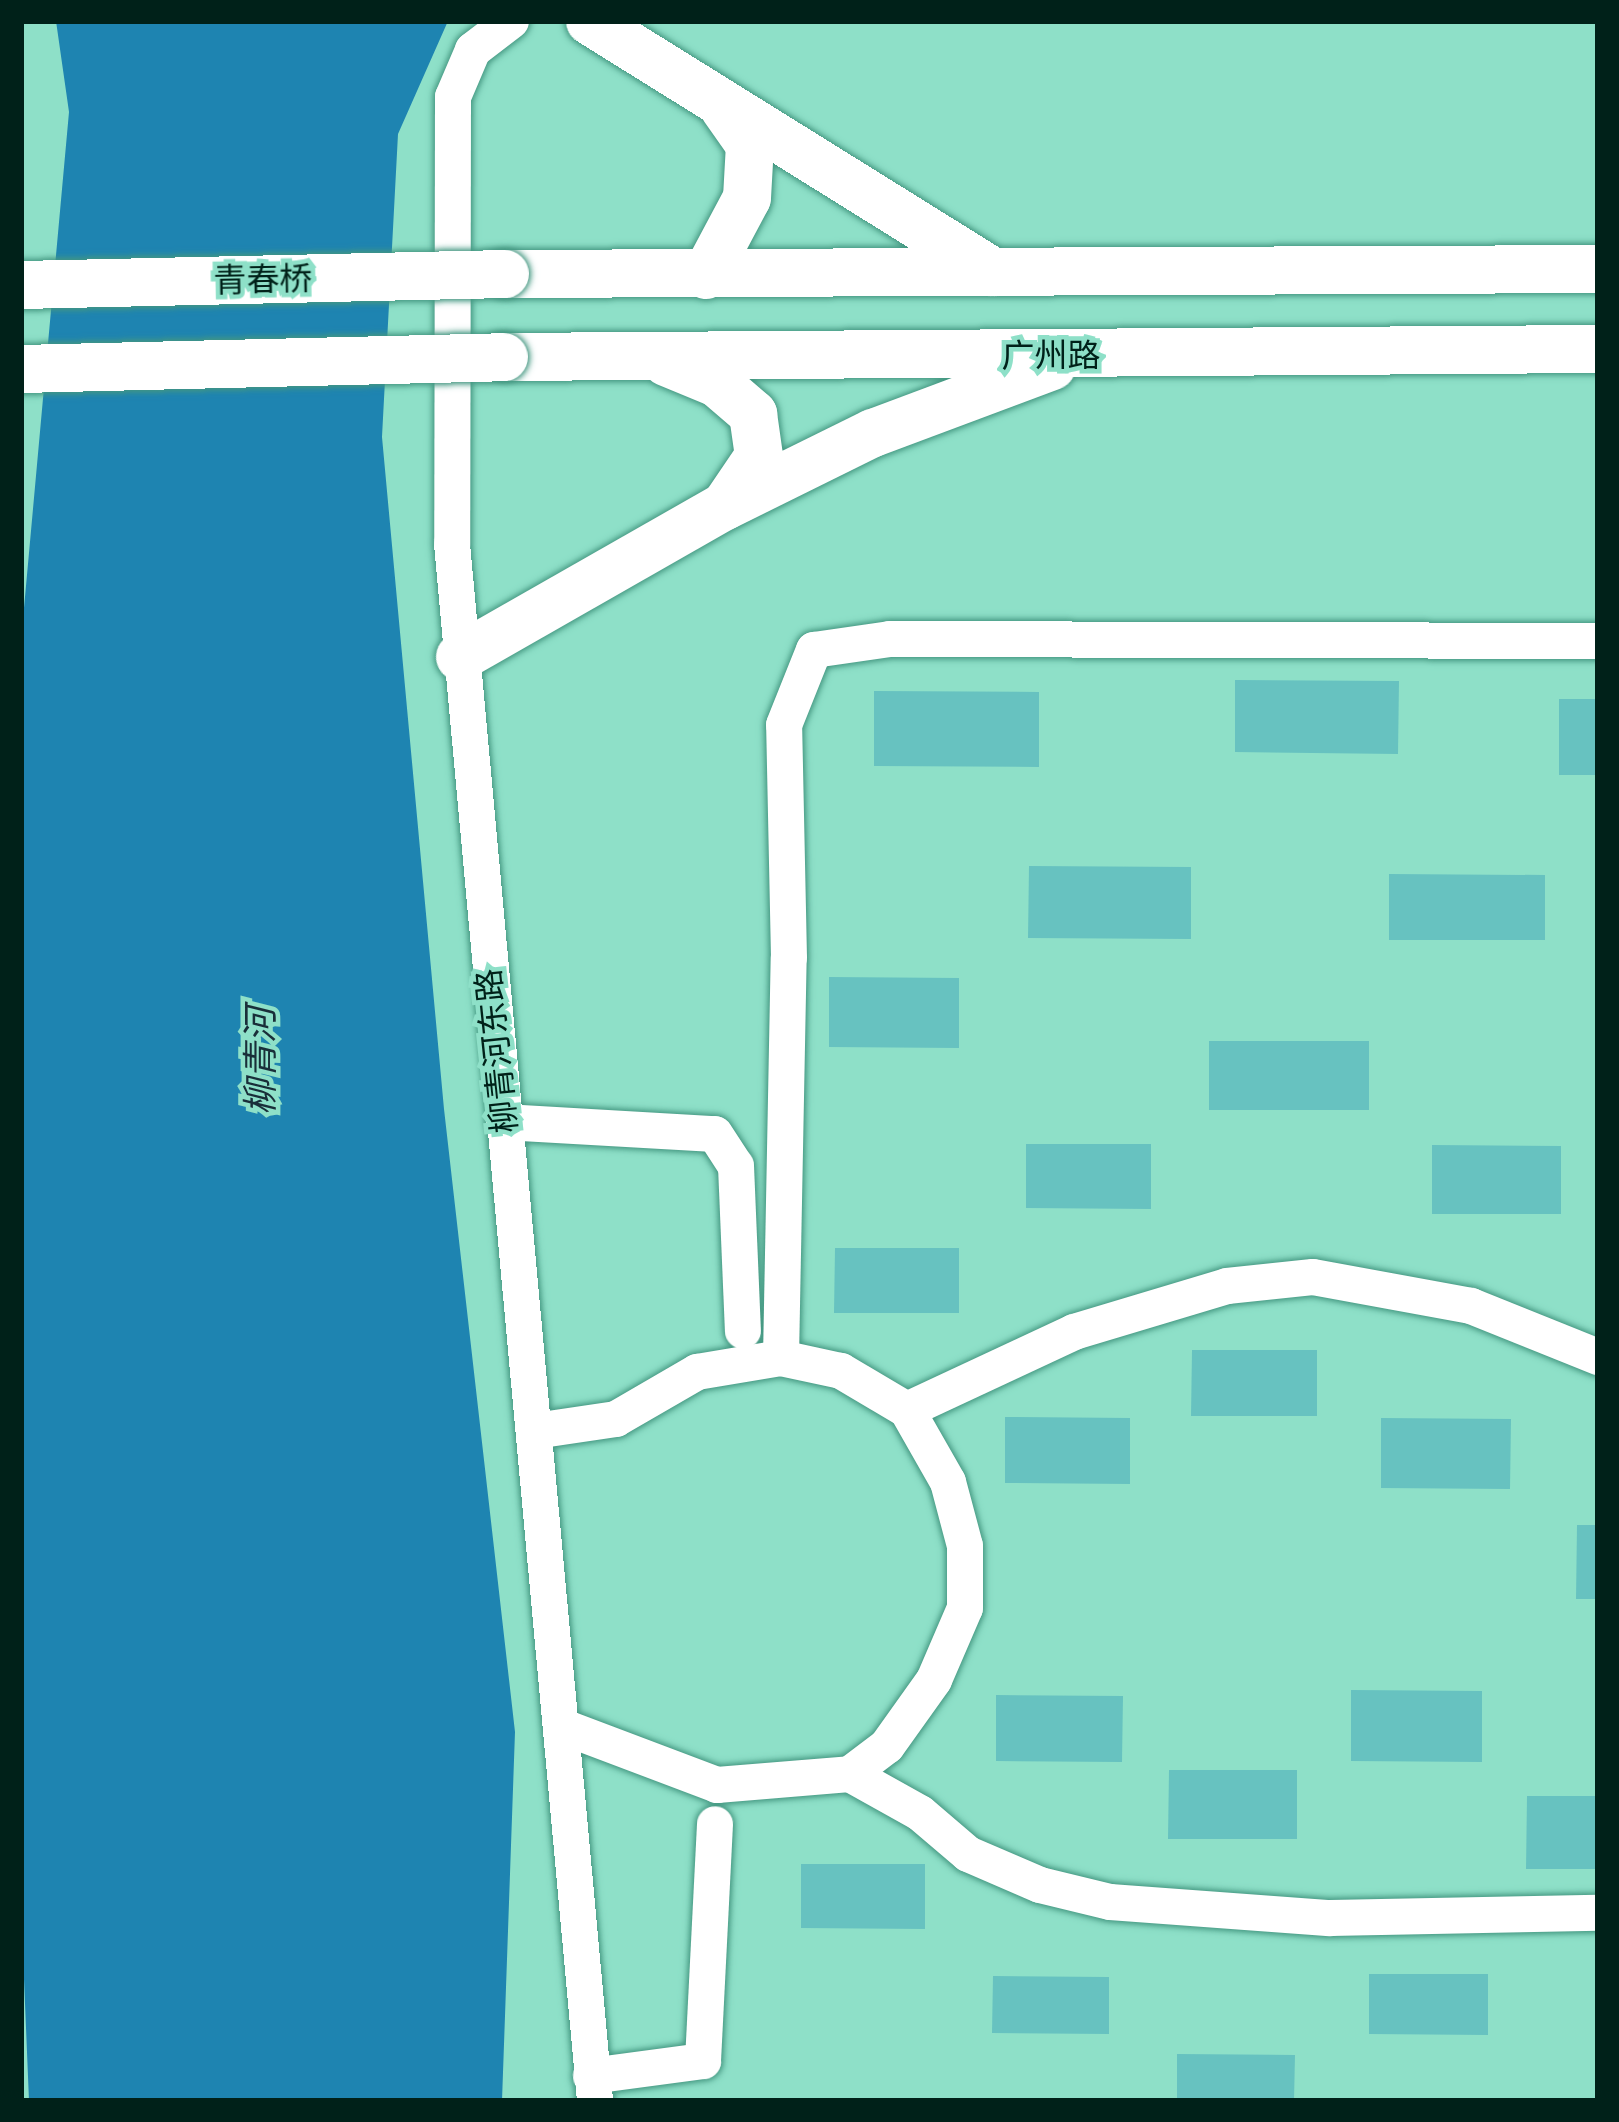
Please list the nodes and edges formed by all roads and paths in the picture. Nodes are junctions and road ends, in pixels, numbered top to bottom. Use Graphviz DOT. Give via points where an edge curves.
graph roads {
  1 [pos="511,21"];
  2 [pos="590,21"];
  3 [pos="724,108"];
  4 [pos="1598,269"];
  5 [pos="706,275"];
  6 [pos="998,275"];
  7 [pos="21,285"];
  8 [pos="1598,349"];
  9 [pos="1080,356"];
  10 [pos="655,357"];
  11 [pos="21,369"];
  12 [pos="725,506"];
  13 [pos="1598,641"];
  14 [pos="460,657"];
  15 [pos="504,1122"];
  16 [pos="743,1331"];
  17 [pos="1598,1357"];
  18 [pos="781,1358"];
  19 [pos="907,1410"];
  20 [pos="535,1431"];
  21 [pos="561,1726"];
  22 [pos="850,1774"];
  23 [pos="715,1824"];
  24 [pos="1598,1913"];
  25 [pos="593,2088"];
  1 -- 14 [label="street, 柳青河东路" via="473,50 452,97 452,544"];
  2 -- 3 [label="main road"];
  3 -- 5 [label="main road" via="750,145 747,197"];
  3 -- 6 [label="main road"];
  4 -- 6 [label="main road"];
  5 -- 6 [label="main road"];
  5 -- 7 [label="main road, 青春桥, bridge"];
  8 -- 9 [label="main road, 广州路"];
  9 -- 10 [label="main road, 广州路"];
  9 -- 12 [label="main road" via="873,434"];
  10 -- 11 [label="main road, 广州路, bridge"];
  10 -- 12 [label="main road" via="717,383 753,414 759,456"];
  12 -- 14 [label="main road"];
  13 -- 18 [label="street" via="890,639 814,650 784,725 789,958"];
  14 -- 15 [label="street, 柳青河东路"];
  15 -- 16 [label="street" via="715,1134 736,1166"];
  15 -- 20 [label="street, 柳青河东路"];
  17 -- 19 [label="street" via="1471,1306 1313,1277 1227,1286 1074,1332"];
  18 -- 19 [label="street" via="841,1371"];
  18 -- 20 [label="street" via="698,1372 616,1419"];
  19 -- 22 [label="street" via="948,1482 964,1546 964,1608 934,1680 886,1746"];
  20 -- 21 [label="street, 柳青河东路"];
  21 -- 22 [label="street" via="717,1785"];
  21 -- 25 [label="street, 柳青河东路"];
  22 -- 24 [label="street" via="920,1813 968,1854 1040,1885 1110,1902 1330,1918"];
  23 -- 25 [label="street" via="703,2061"];
}
